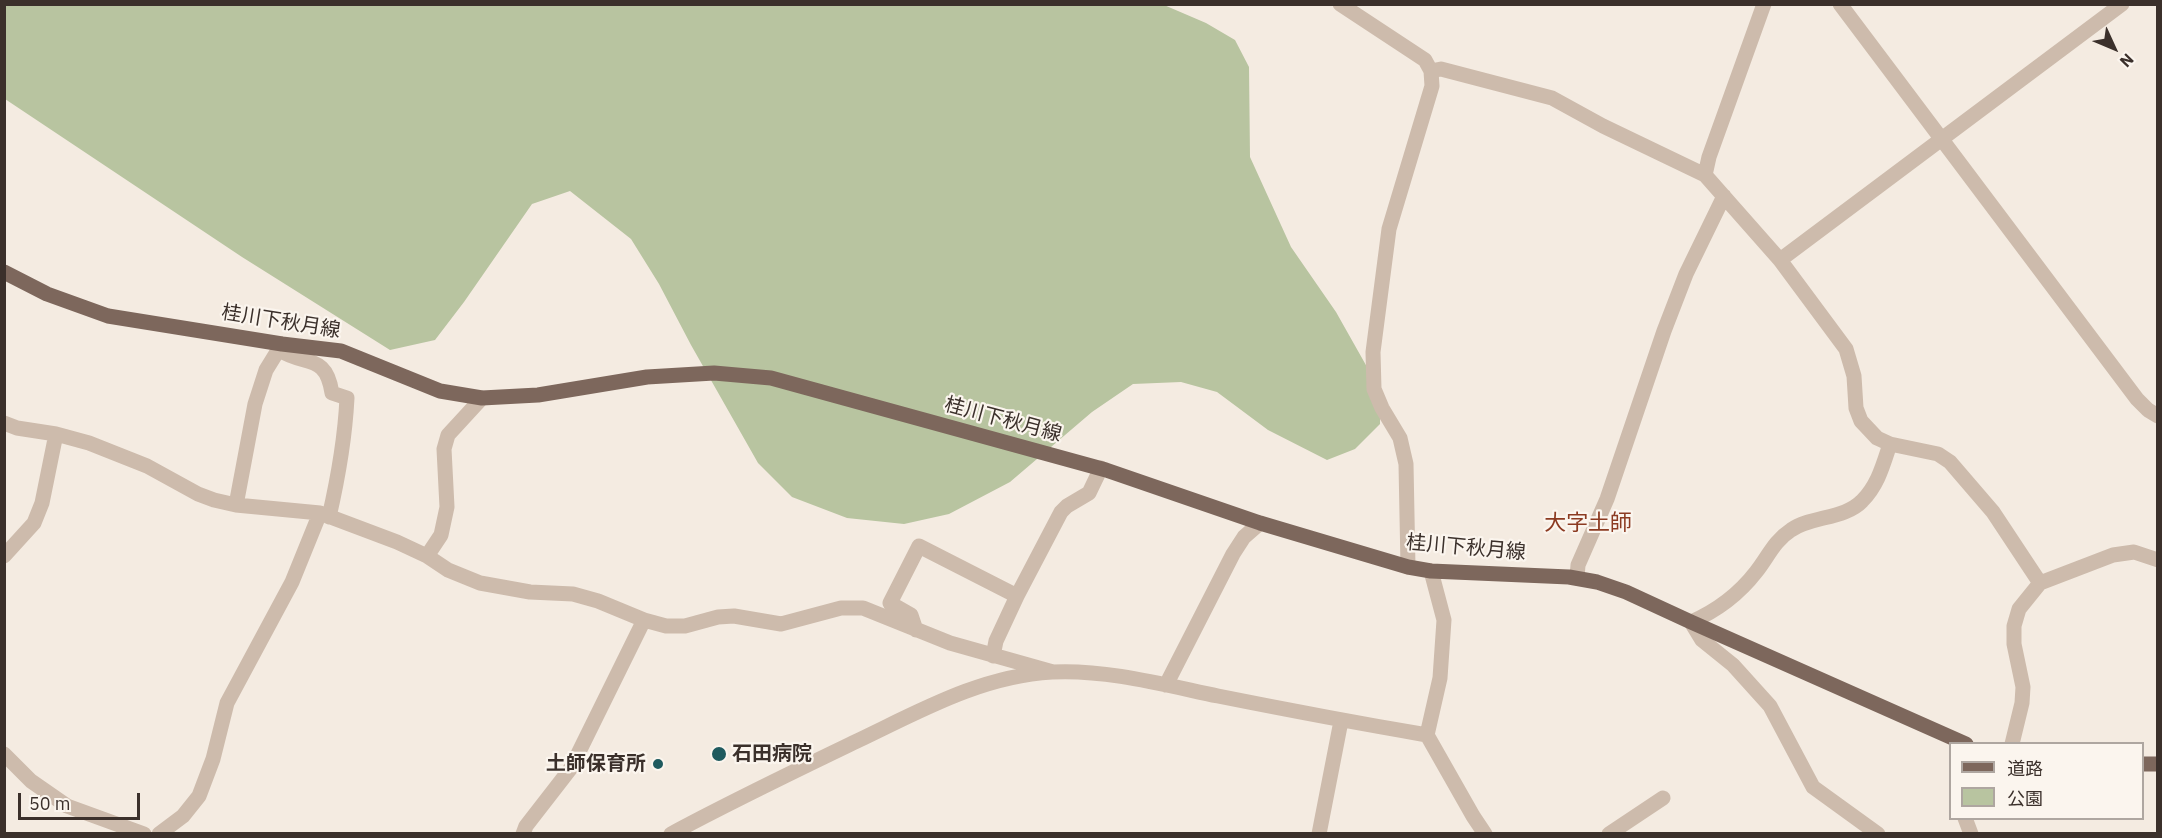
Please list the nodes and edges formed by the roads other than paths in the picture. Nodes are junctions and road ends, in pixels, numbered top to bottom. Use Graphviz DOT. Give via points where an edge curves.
graph roads {
  1 [pos="1340,4"];
  2 [pos="1764,4"];
  3 [pos="1840,4"];
  4 [pos="2122,4"];
  5 [pos="1431,71"];
  6 [pos="1943,140"];
  7 [pos="1705,175"];
  8 [pos="1724,196"];
  9 [pos="1780,260"];
  10 [pos="4,272"];
  11 [pos="281,347"];
  12 [pos="482,398"];
  13 [pos="2157,416"];
  14 [pos="4,423"];
  15 [pos="56,434"];
  16 [pos="1890,444"];
  17 [pos="1101,468"];
  18 [pos="236,505"];
  19 [pos="325,515"];
  20 [pos="1260,524"];
  21 [pos="4,556"];
  22 [pos="427,556"];
  23 [pos="2157,560"];
  24 [pos="1408,567"];
  25 [pos="1431,571"];
  26 [pos="1577,578"];
  27 [pos="2040,583"];
  28 [pos="1017,596"];
  29 [pos="644,620"];
  30 [pos="1691,622"];
  31 [pos="916,630"];
  32 [pos="993,656"];
  33 [pos="1053,672"];
  34 [pos="1166,685"];
  35 [pos="1341,721"];
  36 [pos="1427,735"];
  37 [pos="1961,742"];
  38 [pos="2012,742"];
  39 [pos="4,754"];
  40 [pos="1663,798"];
  41 [pos="144,834"];
  42 [pos="159,834"];
  43 [pos="523,834"];
  44 [pos="671,834"];
  45 [pos="1318,834"];
  46 [pos="1485,834"];
  47 [pos="1609,834"];
  48 [pos="1878,834"];
  1 -- 5 [label="street" via="1425,60"];
  2 -- 7 [label="street"];
  3 -- 6 [label="street"];
  4 -- 6 [label="street"];
  5 -- 7 [label="street" via="1441,69 1552,98"];
  5 -- 24 [label="street" via="1432,86 1389,229 1373,352 1374,389 1400,438 1406,464"];
  6 -- 9 [label="street"];
  6 -- 13 [label="street" via="2137,399"];
  7 -- 8 [label="street"];
  8 -- 9 [label="street"];
  8 -- 26 [label="street" via="1671,312 1607,499 1578,565"];
  9 -- 16 [label="street" via="1846,349 1861,421 1877,438"];
  10 -- 11 [label="main road, 桂川下秋月線" via="47,294 108,316"];
  11 -- 12 [label="main road, 桂川下秋月線" via="340,351 440,392"];
  11 -- 18 [label="street" via="266,370 255,404"];
  11 -- 19 [label="street" via="294,359 324,369 332,393 347,398 345,426"];
  12 -- 17 [label="main road, 桂川下秋月線" via="538,395 646,377 714,373 771,378"];
  12 -- 22 [label="street" via="448,435 444,449 447,507 441,536"];
  14 -- 15 [label="street"];
  15 -- 18 [label="street" via="122,455 198,494"];
  15 -- 21 [label="street" via="34,524"];
  16 -- 27 [label="street" via="1938,454 1950,462 1993,512"];
  16 -- 30 [label="street" via="1878,481 1860,504 1794,528 1781,537 1757,571 1727,602"];
  17 -- 20 [label="main road, 桂川下秋月線"];
  17 -- 28 [label="street" via="1089,493 1061,512"];
  18 -- 19 [label="street"];
  19 -- 22 [label="street"];
  19 -- 42 [label="street" via="227,703 199,796 183,816"];
  20 -- 24 [label="main road, 桂川下秋月線"];
  20 -- 34 [label="street" via="1244,537 1233,554"];
  22 -- 29 [label="street" via="480,583 530,592 573,594"];
  23 -- 27 [label="street" via="2134,552 2112,555"];
  24 -- 25 [label="main road, 桂川下秋月線"];
  25 -- 26 [label="main road, 桂川下秋月線"];
  25 -- 36 [label="street" via="1444,620 1440,678"];
  26 -- 30 [label="main road, 桂川下秋月線" via="1626,592"];
  27 -- 38 [label="street" via="2019,609 2013,626 2024,687"];
  28 -- 31 [label="street" via="920,546 890,603 910,615"];
  28 -- 32 [label="street"];
  29 -- 31 [label="street" via="684,626 734,616 781,624 841,608 863,608"];
  29 -- 43 [label="street" via="571,768"];
  30 -- 37 [label="main road, 桂川下秋月線"];
  30 -- 48 [label="street" via="1702,640 1733,665 1770,706 1813,787"];
  31 -- 32 [label="street"];
  32 -- 33 [label="street"];
  33 -- 34 [label="street" via="1102,674"];
  33 -- 44 [label="street" via="987,683 954,694"];
  34 -- 35 [label="street"];
  35 -- 36 [label="street"];
  35 -- 45 [label="street"];
  36 -- 46 [label="street"];
  39 -- 41 [label="street" via="31,781 67,806"];
  40 -- 47 [label="street"];
}
